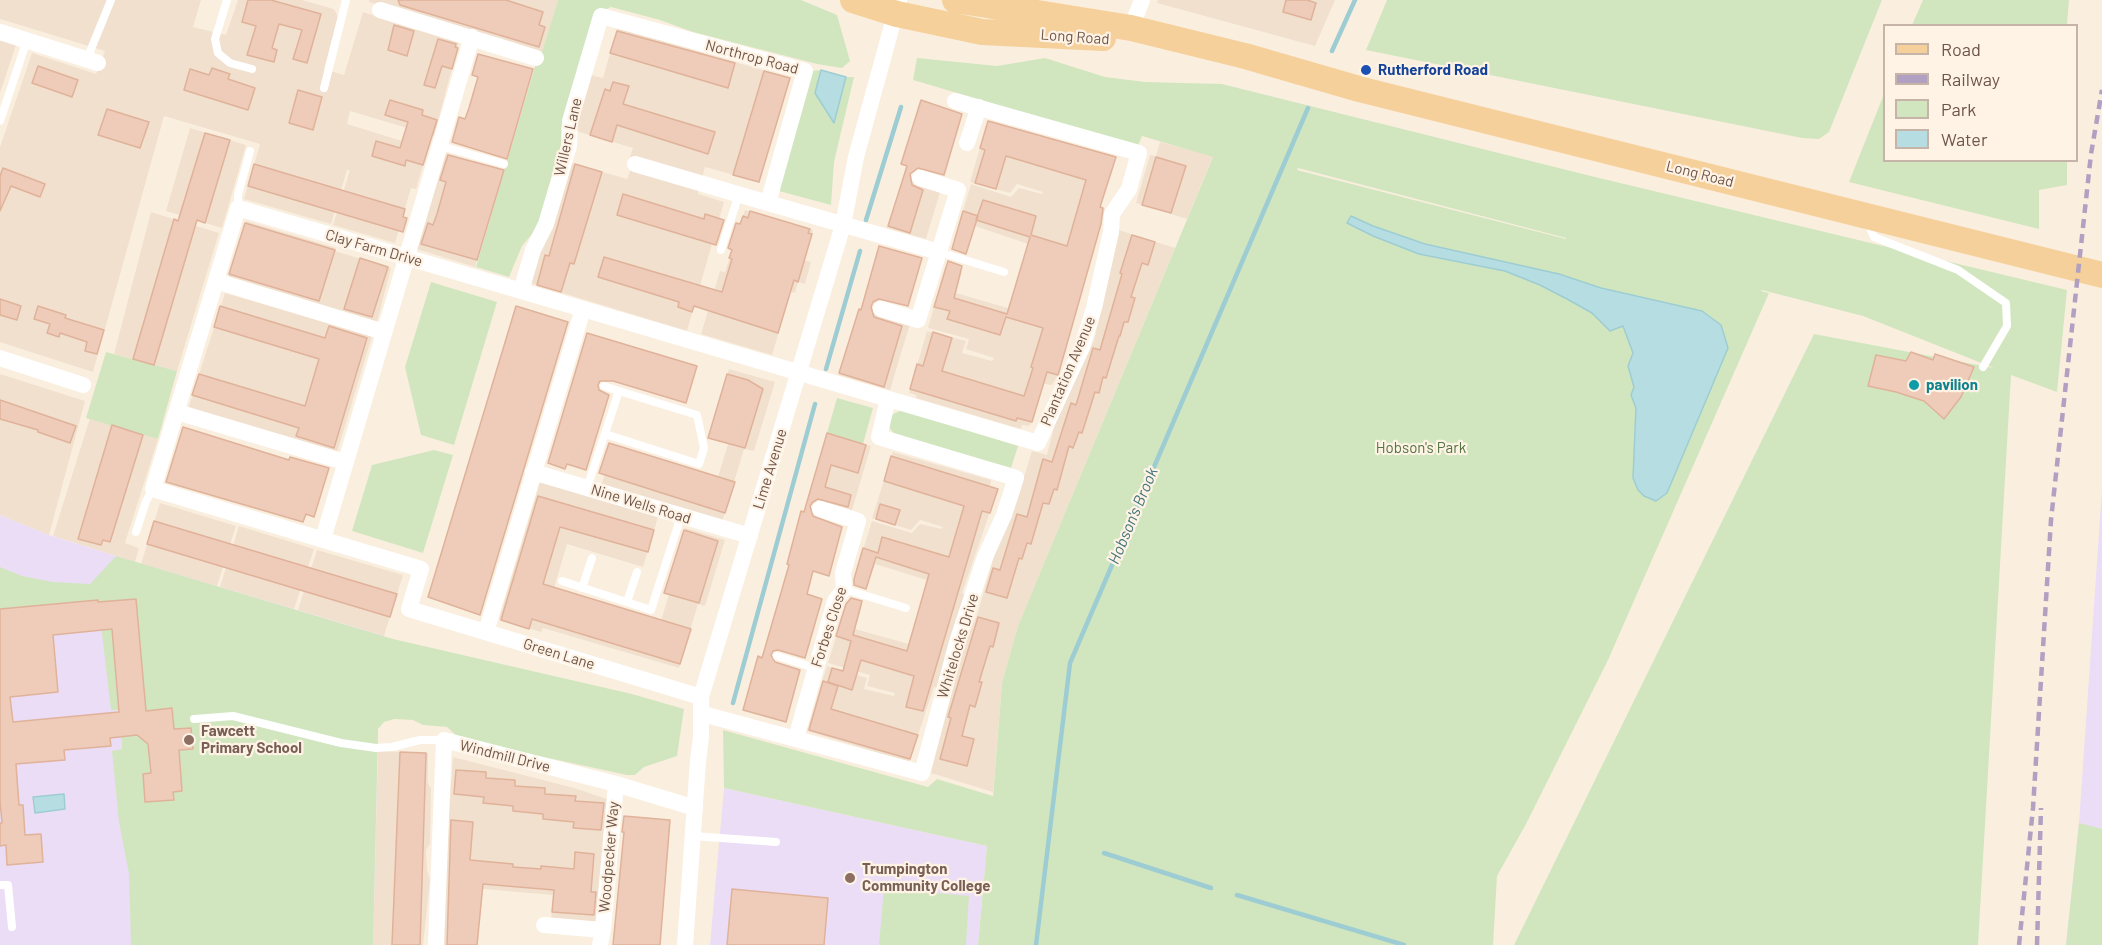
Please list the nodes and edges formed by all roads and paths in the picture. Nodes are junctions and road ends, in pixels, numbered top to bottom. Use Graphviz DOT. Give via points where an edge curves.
graph roads {
  1 [pos="111,0"];
  2 [pos="227,0"];
  3 [pos="346,0"];
  4 [pos="853,0"];
  5 [pos="956,0"];
  6 [pos="1142,0"];
  7 [pos="898,7"];
  8 [pos="380,10"];
  9 [pos="993,15"];
  10 [pos="601,16"];
  11 [pos="1131,28"];
  12 [pos="0,32"];
  13 [pos="472,37"];
  14 [pos="27,40"];
  15 [pos="536,58"];
  16 [pos="93,61"];
  17 [pos="252,69"];
  18 [pos="1298,72"];
  19 [pos="324,88"];
  20 [pos="955,101"];
  21 [pos="979,107"];
  22 [pos="0,121"];
  23 [pos="967,143"];
  24 [pos="441,146"];
  25 [pos="250,151"];
  26 [pos="504,164"];
  27 [pos="635,164"];
  28 [pos="920,178"];
  29 [pos="739,194"];
  30 [pos="768,202"];
  31 [pos="238,208"];
  32 [pos="1856,213"];
  33 [pos="843,225"];
  34 [pos="721,250"];
  35 [pos="939,252"];
  36 [pos="406,258"];
  37 [pos="1004,272"];
  38 [pos="2102,275"];
  39 [pos="216,281"];
  40 [pos="521,291"];
  41 [pos="583,309"];
  42 [pos="881,309"];
  43 [pos="384,332"];
  44 [pos="0,358"];
  45 [pos="1983,367"];
  46 [pos="799,373"];
  47 [pos="83,385"];
  48 [pos="604,386"];
  49 [pos="619,391"];
  50 [pos="888,399"];
  51 [pos="177,412"];
  52 [pos="605,434"];
  53 [pos="345,462"];
  54 [pos="533,472"];
  55 [pos="587,488"];
  56 [pos="153,489"];
  57 [pos="820,509"];
  58 [pos="681,516"];
  59 [pos="136,532"];
  60 [pos="750,536"];
  61 [pos="323,539"];
  62 [pos="592,558"];
  63 [pos="637,572"];
  64 [pos="562,581"];
  65 [pos="582,588"];
  66 [pos="844,589"];
  67 [pos="627,602"];
  68 [pos="906,608"];
  69 [pos="486,632"];
  70 [pos="777,656"];
  71 [pos="815,668"];
  72 [pos="702,706"];
  73 [pos="194,719"];
  74 [pos="796,738"];
  75 [pos="444,740"];
  76 [pos="616,784"];
  77 [pos="695,808"];
  78 [pos="693,836"];
  79 [pos="776,842"];
  80 [pos="0,885"];
  81 [pos="544,925"];
  82 [pos="12,927"];
  83 [pos="601,937"];
  84 [pos="436,945"];
  85 [pos="685,945"];
  1 -- 16 [label="lane"];
  2 -- 17 [label="lane" via="215,39 218,53 230,63"];
  3 -- 19 [label="lane"];
  4 -- 7 [label="main road, Long Road"];
  5 -- 9 [label="main road, Long Road"];
  6 -- 11 [label="street"];
  7 -- 9 [label="main road, Long Road" via="982,32"];
  7 -- 33 [label="street, Lime Avenue" via="856,157"];
  8 -- 13 [label="street"];
  9 -- 11 [label="main road, Long Road"];
  9 -- 18 [label="main road, Long Road"];
  10 -- 30 [label="street, Northrop Road" via="805,71"];
  10 -- 40 [label="street, Willers Lane" via="570,120 569,146"];
  11 -- 18 [label="main road, Long Road"];
  12 -- 14 [label="street"];
  13 -- 15 [label="street"];
  13 -- 24 [label="street"];
  14 -- 16 [label="street"];
  14 -- 22 [label="lane"];
  18 -- 32 [label="main road, Long Road"];
  20 -- 21 [label="street, Plantation Avenue"];
  21 -- 23 [label="street"];
  21 -- 50 [label="street, Plantation Avenue" via="1139,153 1129,189 1112,214 1094,308 1082,347 1038,443"];
  24 -- 26 [label="lane"];
  24 -- 36 [label="street"];
  25 -- 31 [label="lane"];
  27 -- 29 [label="street"];
  28 -- 35 [label="street" via="958,190"];
  29 -- 30 [label="street"];
  29 -- 34 [label="lane"];
  30 -- 33 [label="street"];
  31 -- 36 [label="street, Clay Farm Drive"];
  31 -- 39 [label="street"];
  32 -- 38 [label="main road, Long Road"];
  32 -- 45 [label="lane" via="1874,237 1958,270 2006,303 2007,327"];
  33 -- 35 [label="street"];
  33 -- 46 [label="street, Lime Avenue"];
  35 -- 37 [label="lane"];
  35 -- 42 [label="street" via="918,320"];
  36 -- 40 [label="street, Clay Farm Drive"];
  36 -- 43 [label="street"];
  39 -- 43 [label="street"];
  39 -- 51 [label="street"];
  40 -- 41 [label="street, Clay Farm Drive"];
  41 -- 46 [label="street, Clay Farm Drive"];
  41 -- 54 [label="street"];
  43 -- 53 [label="street"];
  44 -- 47 [label="street"];
  46 -- 50 [label="street, Plantation Avenue"];
  46 -- 60 [label="street, Lime Avenue"];
  48 -- 49 [label="lane"];
  49 -- 52 [label="lane"];
  49 -- 52 [label="lane" via="697,415 704,448 699,464"];
  50 -- 74 [label="street, Whitelocks Drive" via="879,437 1016,478 957,642 922,772"];
  51 -- 53 [label="street"];
  51 -- 56 [label="street"];
  52 -- 55 [label="lane"];
  53 -- 61 [label="street"];
  54 -- 55 [label="street, Nine Wells Road"];
  54 -- 69 [label="street"];
  55 -- 58 [label="street, Nine Wells Road"];
  56 -- 59 [label="lane"];
  56 -- 61 [label="street"];
  57 -- 66 [label="street, Forbes Close" via="858,521 843,573"];
  58 -- 60 [label="street, Nine Wells Road"];
  58 -- 67 [label="lane" via="651,610"];
  60 -- 72 [label="street, Lime Avenue"];
  61 -- 69 [label="street, Green Lane" via="421,569 408,609"];
  62 -- 65 [label="lane"];
  63 -- 67 [label="lane"];
  64 -- 65 [label="lane"];
  65 -- 67 [label="lane"];
  66 -- 68 [label="lane"];
  66 -- 71 [label="street, Forbes Close" via="835,601"];
  69 -- 72 [label="street, Green Lane"];
  70 -- 71 [label="lane"];
  71 -- 74 [label="street, Forbes Close"];
  72 -- 74 [label="street, Whitelocks Drive"];
  72 -- 77 [label="street, Lime Avenue"];
  73 -- 75 [label="lane" via="233,716 376,748"];
  75 -- 76 [label="street, Windmill Drive"];
  75 -- 84 [label="street, Windmill Drive"];
  76 -- 77 [label="street, Windmill Drive"];
  76 -- 83 [label="street, Woodpecker Way"];
  77 -- 78 [label="street, Lime Avenue"];
  78 -- 79 [label="lane"];
  78 -- 85 [label="street, Lime Avenue"];
  80 -- 82 [label="lane" via="8,885"];
  81 -- 83 [label="street, Woodpecker Way"];
}
